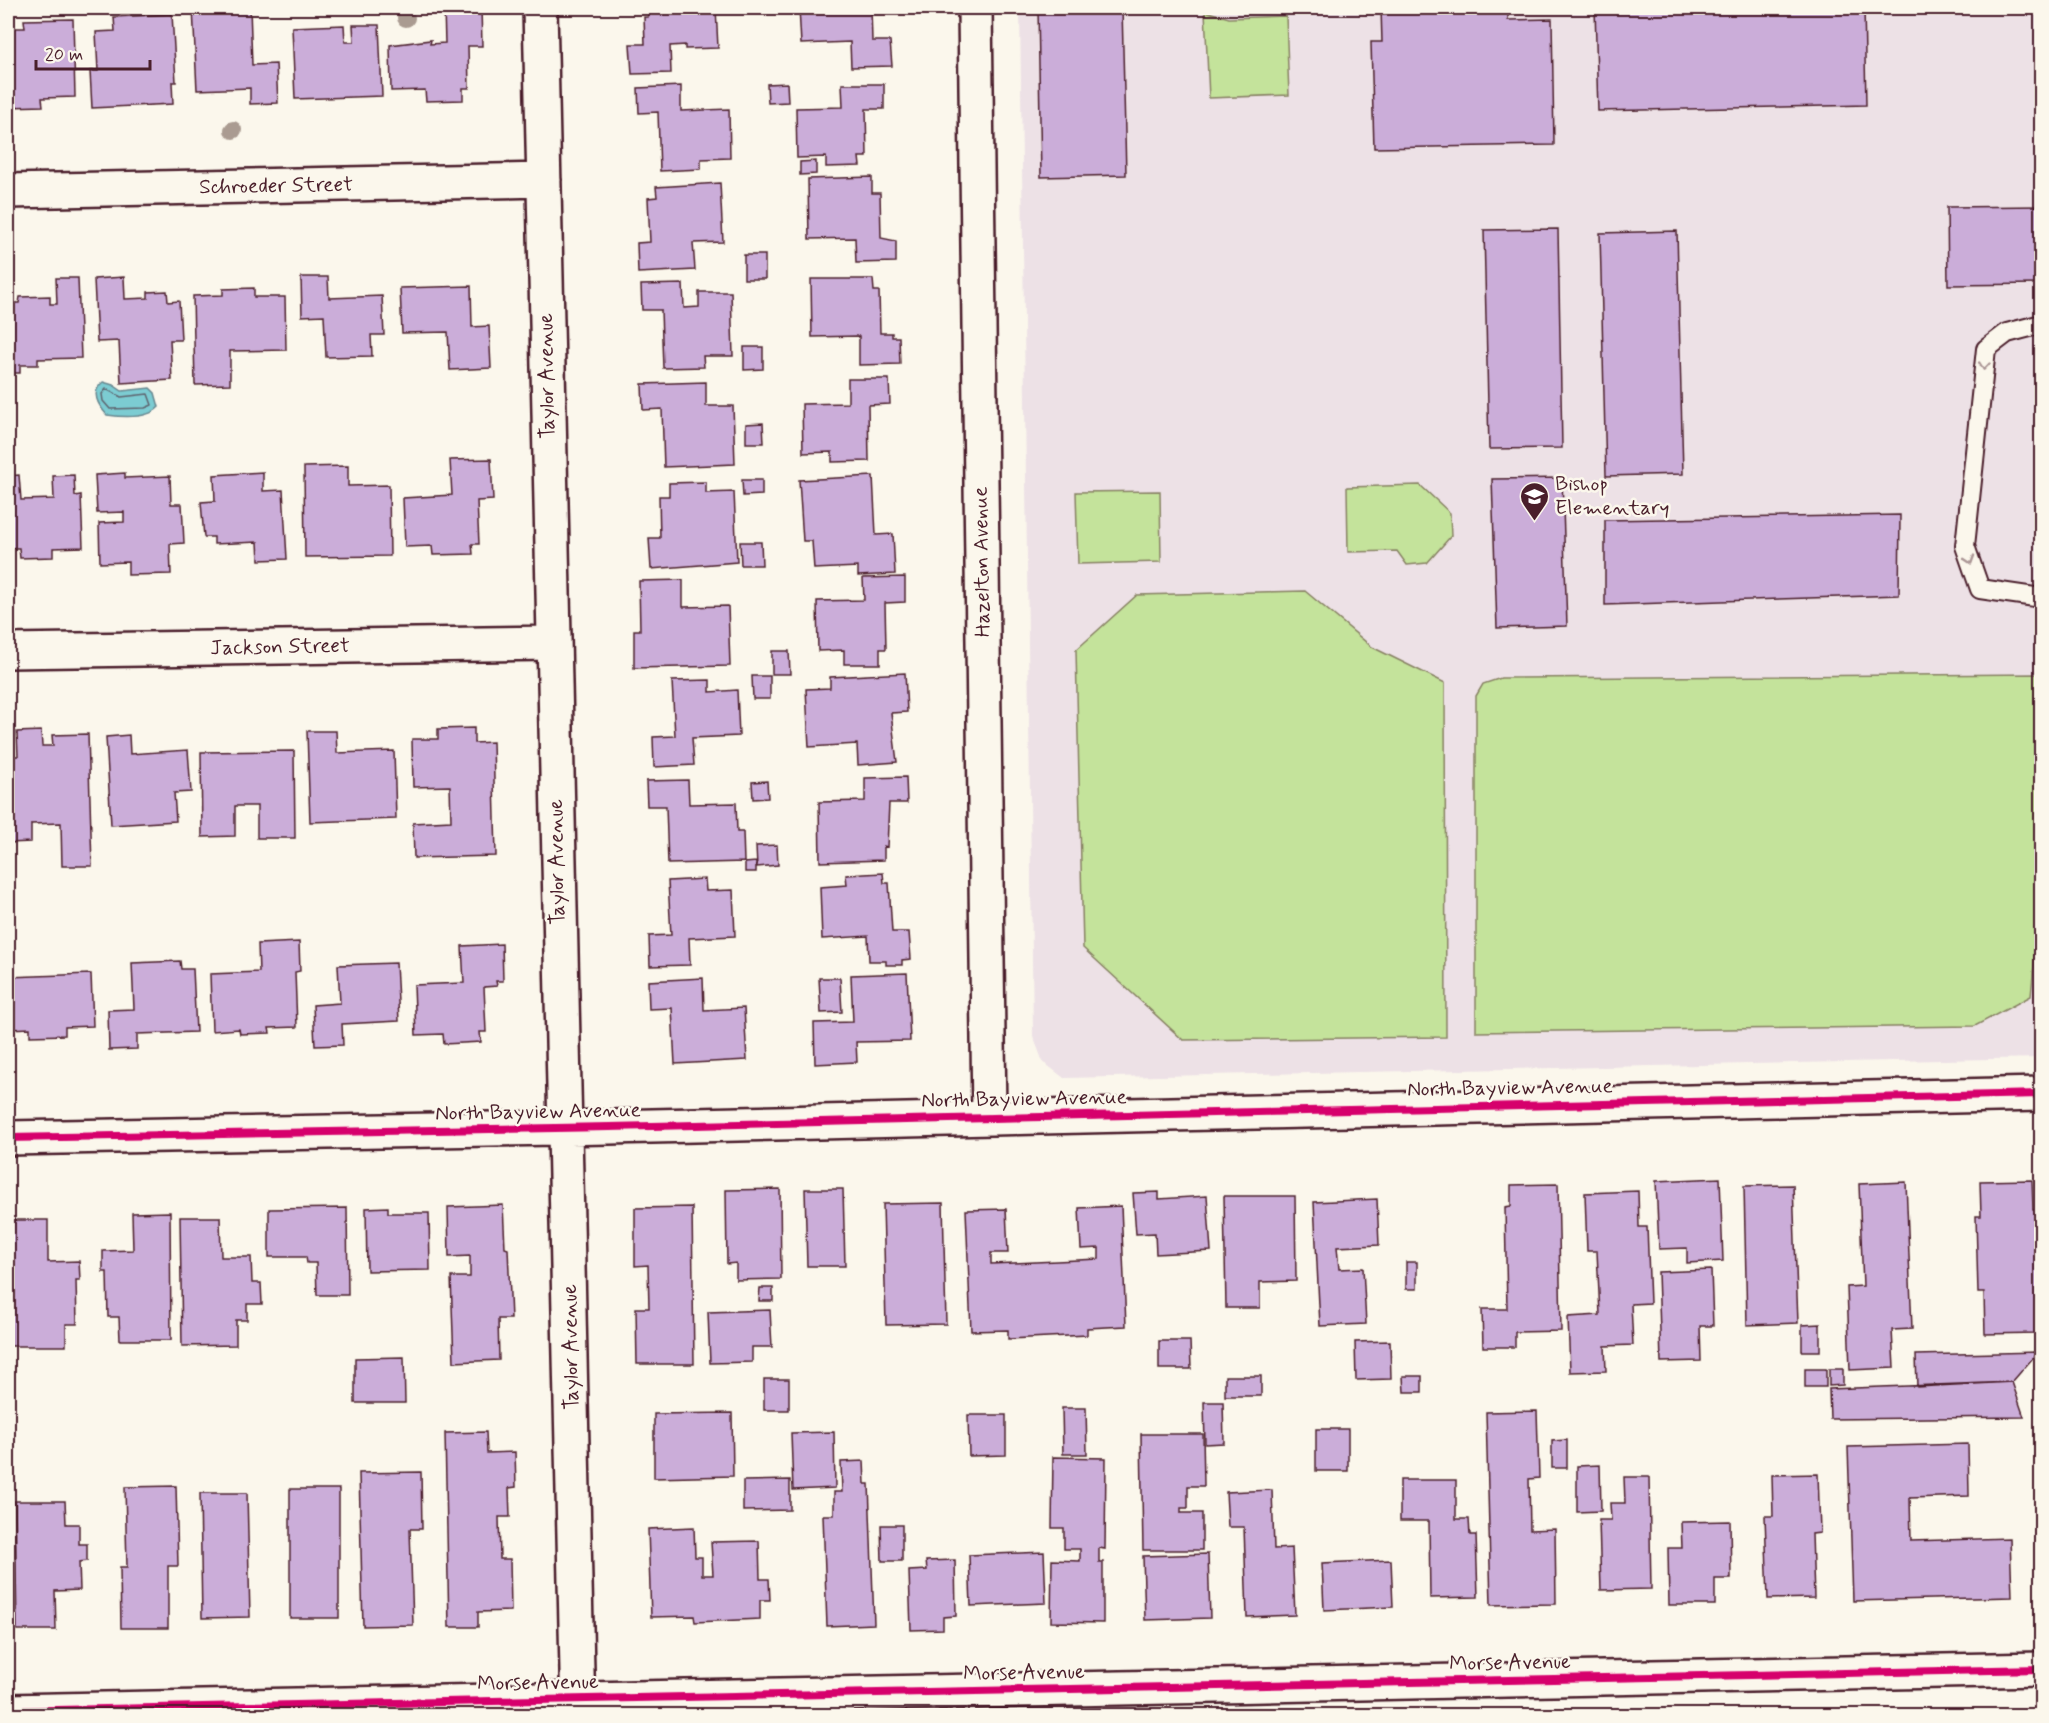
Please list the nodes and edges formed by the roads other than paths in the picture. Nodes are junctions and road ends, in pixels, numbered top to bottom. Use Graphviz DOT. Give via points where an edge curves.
graph roads {
  1 [pos="540,8"];
  2 [pos="975,8"];
  3 [pos="544,180"];
  4 [pos="8,191"];
  5 [pos="2042,324"];
  6 [pos="2042,598"];
  7 [pos="552,642"];
  8 [pos="8,651"];
  9 [pos="2042,1094"];
  10 [pos="989,1117"];
  11 [pos="565,1130"];
  12 [pos="8,1138"];
  13 [pos="2042,1669"];
  14 [pos="578,1708"];
  15 [pos="8,1711"];
  1 -- 3 [label="street, Taylor Avenue"];
  2 -- 10 [label="street, Hazelton Avenue"];
  3 -- 4 [label="street, Schroeder Street"];
  3 -- 7 [label="street, Taylor Avenue"];
  5 -- 6 [label="lane, one-way" via="2007,333 1986,349 1965,546 1980,589"];
  7 -- 8 [label="street, Jackson Street"];
  7 -- 11 [label="street, Taylor Avenue"];
  9 -- 10 [label="street, North Bayview Avenue"];
  10 -- 11 [label="street, North Bayview Avenue"];
  11 -- 12 [label="street, North Bayview Avenue"];
  11 -- 14 [label="street, Taylor Avenue"];
  13 -- 14 [label="street, Morse Avenue"];
  14 -- 15 [label="street, Morse Avenue"];
}
